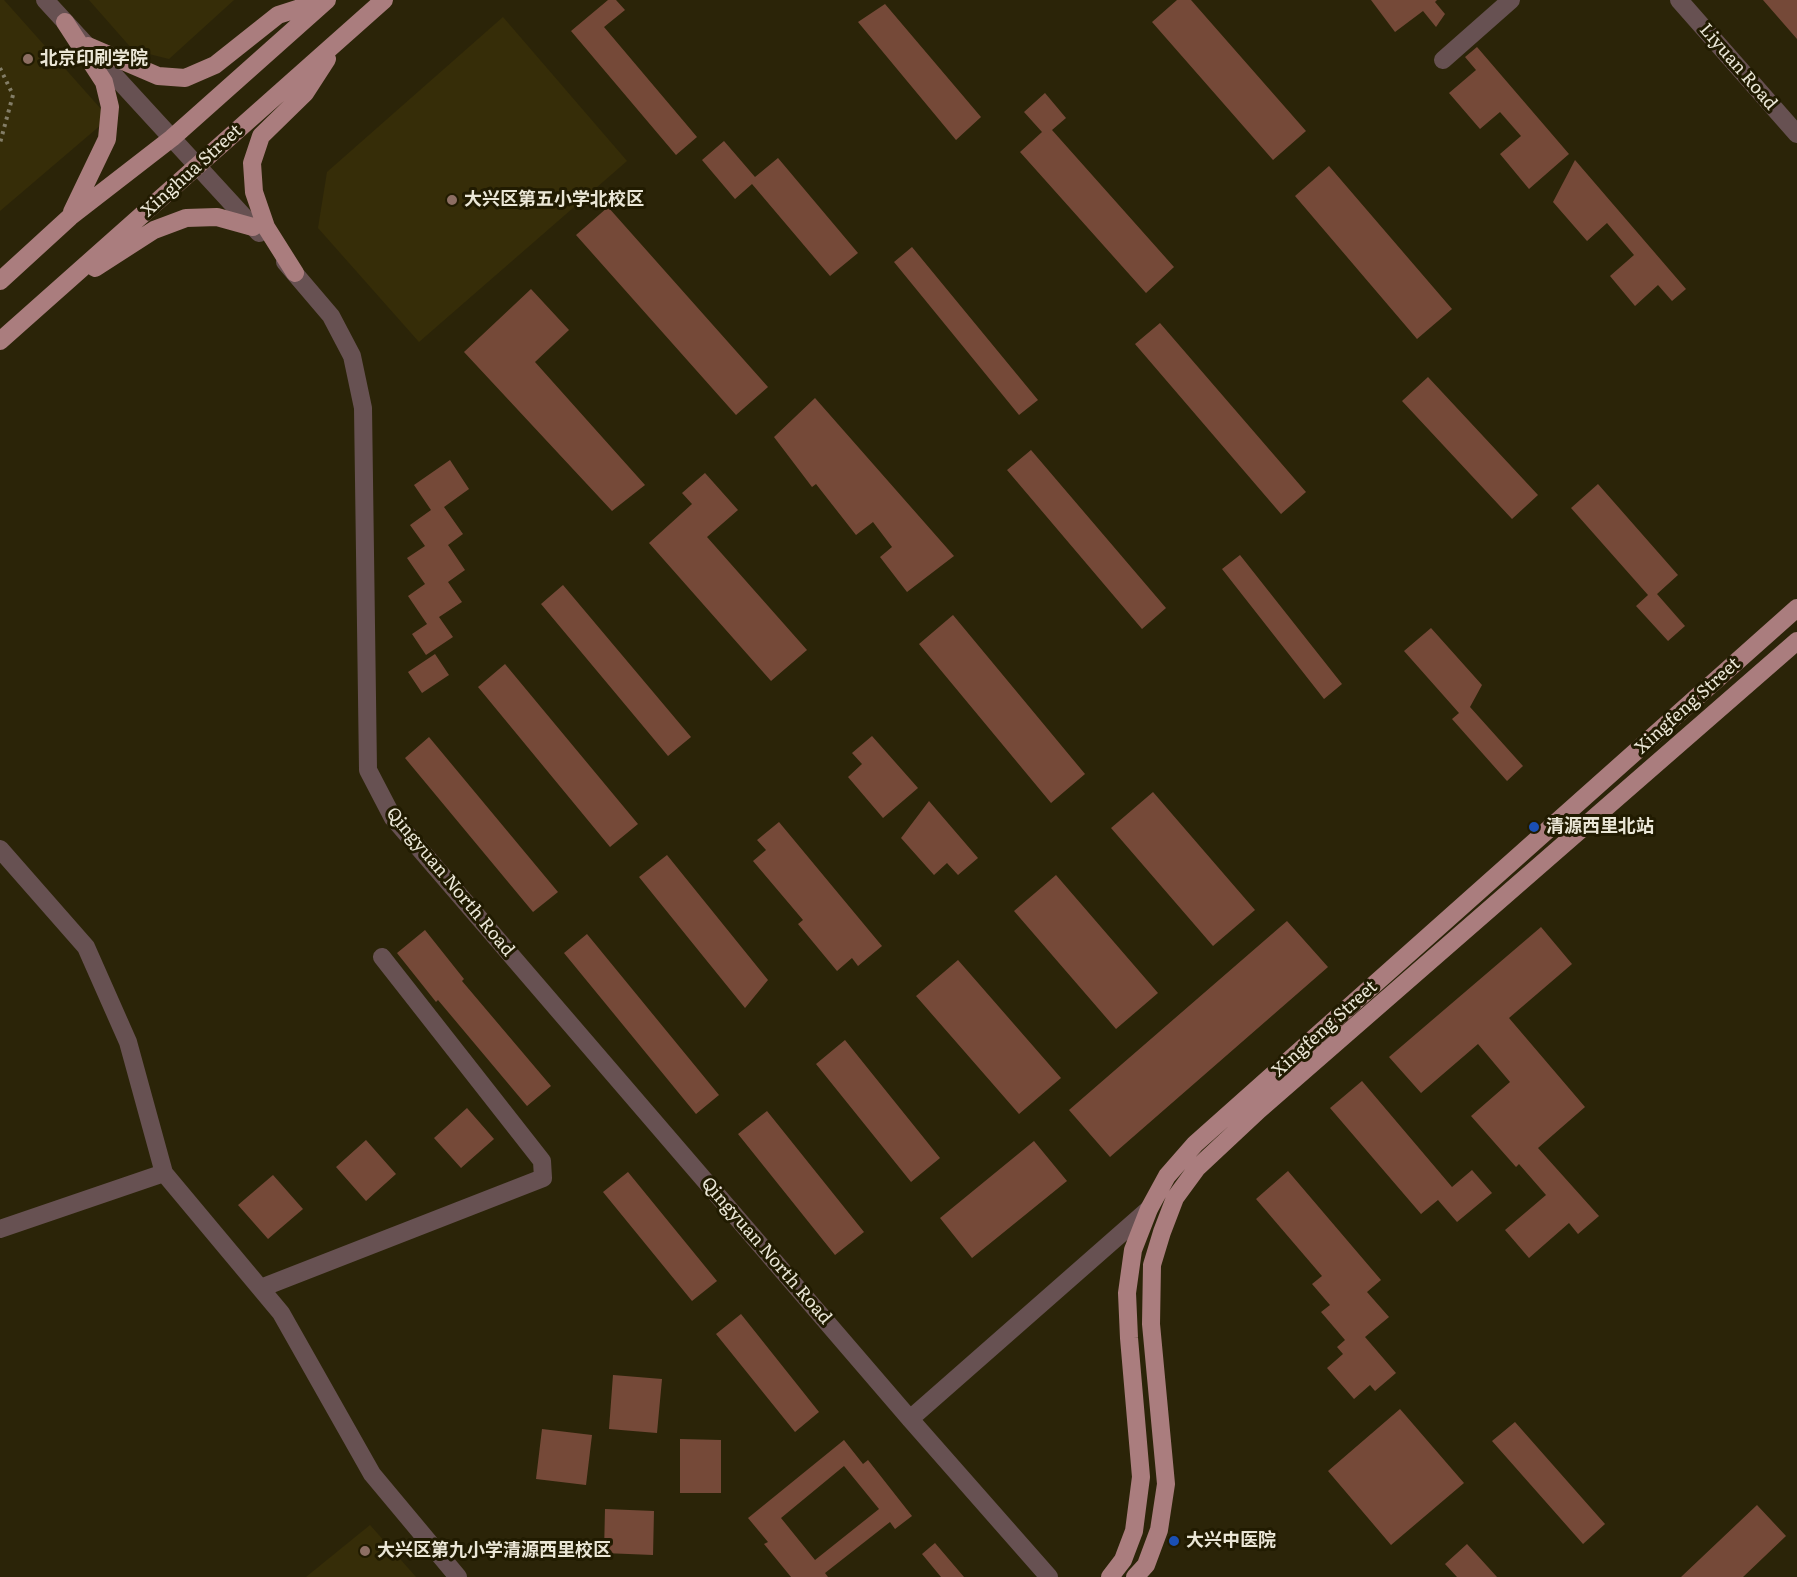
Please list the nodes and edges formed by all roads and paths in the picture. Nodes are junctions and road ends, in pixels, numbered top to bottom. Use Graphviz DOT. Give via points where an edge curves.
graph roads {
  1 [pos="45,0"];
  2 [pos="325,0"];
  3 [pos="384,0"];
  4 [pos="1511,0"];
  5 [pos="1679,0"];
  6 [pos="65,22"];
  7 [pos="340,39"];
  8 [pos="88,46"];
  9 [pos="1443,60"];
  10 [pos="0,68"];
  11 [pos="1797,134"];
  12 [pos="172,138"];
  13 [pos="0,143"];
  14 [pos="198,166"];
  15 [pos="70,216"];
  16 [pos="253,227"];
  17 [pos="295,273"];
  18 [pos="0,281"];
  19 [pos="66,282"];
  20 [pos="0,341"];
  21 [pos="1797,608"];
  22 [pos="1797,641"];
  23 [pos="0,849"];
  24 [pos="382,957"];
  25 [pos="164,1173"];
  26 [pos="1149,1209"];
  27 [pos="0,1229"];
  28 [pos="261,1288"];
  29 [pos="910,1419"];
  30 [pos="458,1577"];
  31 [pos="1049,1577"];
  32 [pos="1110,1577"];
  33 [pos="1135,1577"];
  1 -- 6 [label="street, Qingyuan North Road"];
  2 -- 8 [label="main road" via="278,15 215,65 185,78 158,76"];
  2 -- 12 [label="main road, Xinghua Street"];
  3 -- 7 [label="main road, Xinghua Street"];
  4 -- 9 [label="street"];
  5 -- 11 [label="street, Liyuan Road"];
  6 -- 8 [label="street, Qingyuan North Road"];
  6 -- 15 [label="main road" via="104,82 110,107 107,139"];
  7 -- 14 [label="main road, Xinghua Street"];
  7 -- 17 [label="main road" via="304,93 261,136 252,163 254,192 267,227"];
  8 -- 12 [label="street, Qingyuan North Road"];
  10 -- 13 [label="path" via="13,95"];
  12 -- 14 [label="street, Qingyuan North Road"];
  12 -- 15 [label="main road, Xinghua Street"];
  14 -- 16 [label="street, Qingyuan North Road"];
  14 -- 19 [label="main road, Xinghua Street"];
  15 -- 18 [label="main road, Xinghua Street"];
  16 -- 17 [label="street, Qingyuan North Road"];
  16 -- 19 [label="main road" via="217,217 186,218 154,230 108,261"];
  17 -- 29 [label="street, Qingyuan North Road" via="331,316 352,356 363,408 368,770 393,818"];
  19 -- 20 [label="main road, Xinghua Street"];
  21 -- 26 [label="main road, Xingfeng Street" via="1195,1143 1167,1176"];
  22 -- 33 [label="main road, Xingfeng Street" via="1259,1110 1197,1168 1175,1198 1152,1265 1151,1324 1166,1484 1159,1530 1146,1565"];
  23 -- 25 [label="street" via="86,947 128,1042"];
  24 -- 28 [label="street" via="542,1161 543,1178"];
  25 -- 27 [label="street"];
  25 -- 28 [label="street"];
  26 -- 29 [label="street"];
  26 -- 32 [label="main road, Xingfeng Street" via="1133,1250 1127,1293 1141,1477 1134,1531 1123,1560"];
  28 -- 30 [label="street" via="281,1313 372,1474"];
  29 -- 31 [label="street, Qingyuan North Road"];
}
